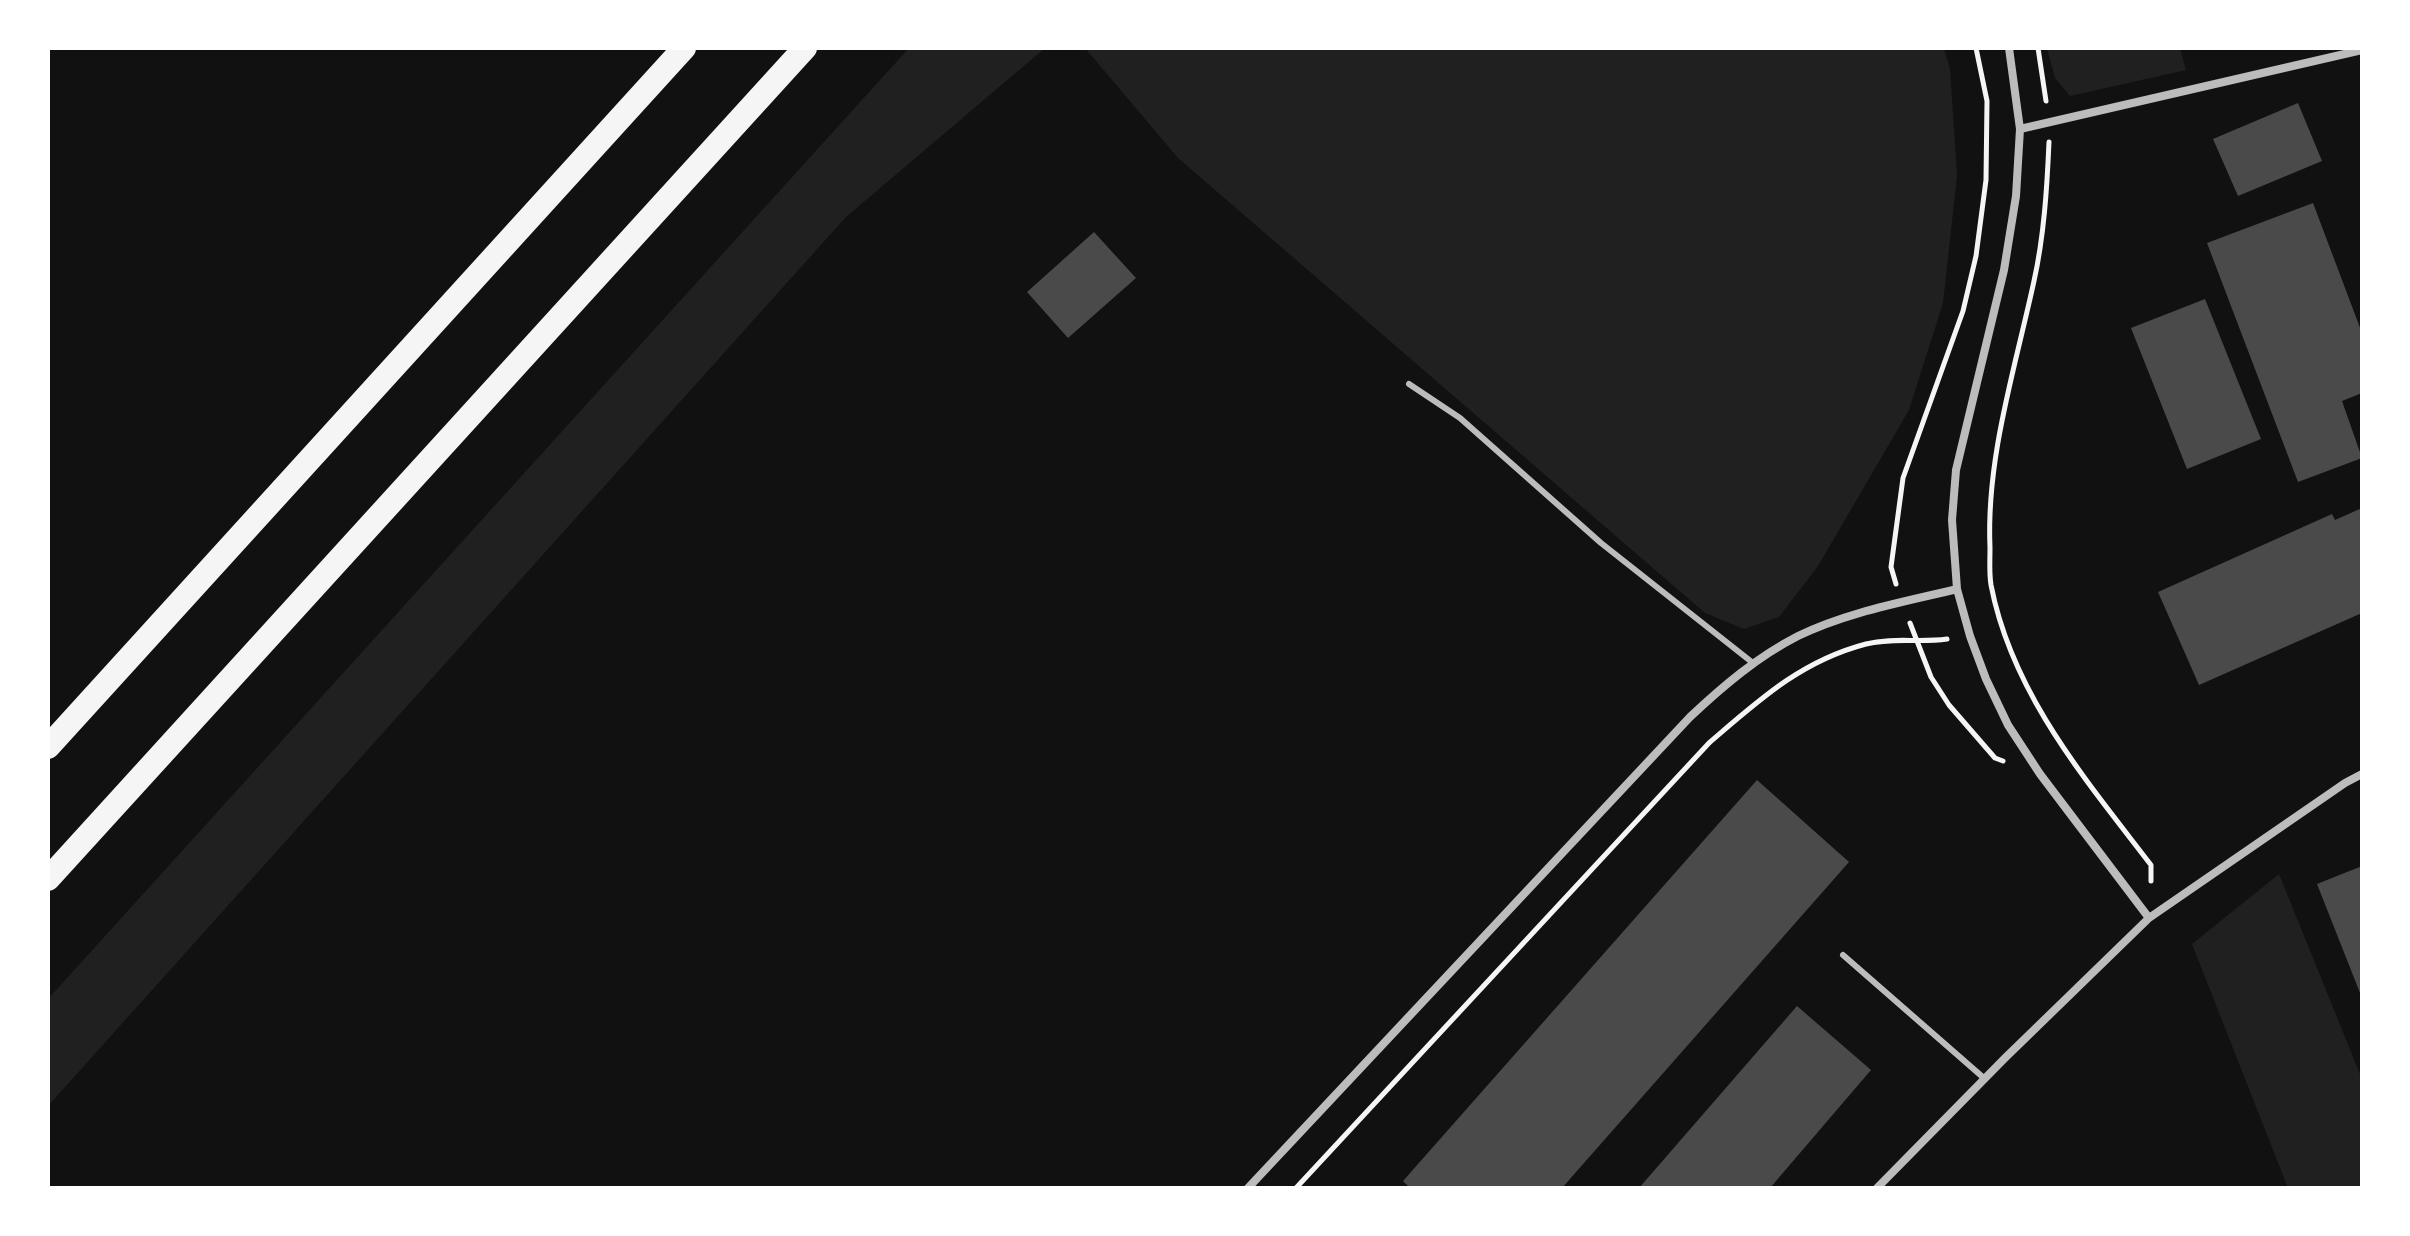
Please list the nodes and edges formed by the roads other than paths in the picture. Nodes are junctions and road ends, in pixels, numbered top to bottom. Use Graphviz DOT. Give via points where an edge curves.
graph roads {
  1 [pos="684,48"];
  2 [pos="805,48"];
  3 [pos="2009,48"];
  4 [pos="2362,50"];
  5 [pos="2020,129"];
  6 [pos="1409,384"];
  7 [pos="1957,589"];
  8 [pos="1753,663"];
  9 [pos="48,747"];
  10 [pos="2362,774"];
  11 [pos="48,879"];
  12 [pos="2149,918"];
  13 [pos="1843,955"];
  14 [pos="1985,1079"];
  15 [pos="1248,1188"];
  16 [pos="1877,1188"];
  1 -- 9 [label="highway"];
  2 -- 11 [label="highway"];
  3 -- 5 [label="street"];
  4 -- 5 [label="street"];
  5 -- 7 [label="street" via="2004,270 1956,470 1952,520"];
  6 -- 8 [label="lane" via="1460,418 1601,543"];
  7 -- 8 [label="street" via="1849,617 1799,636"];
  7 -- 12 [label="street" via="1970,636 2008,725"];
  8 -- 15 [label="street" via="1690,717"];
  10 -- 12 [label="street"];
  12 -- 14 [label="street"];
  13 -- 14 [label="lane"];
  14 -- 16 [label="street"];
}
